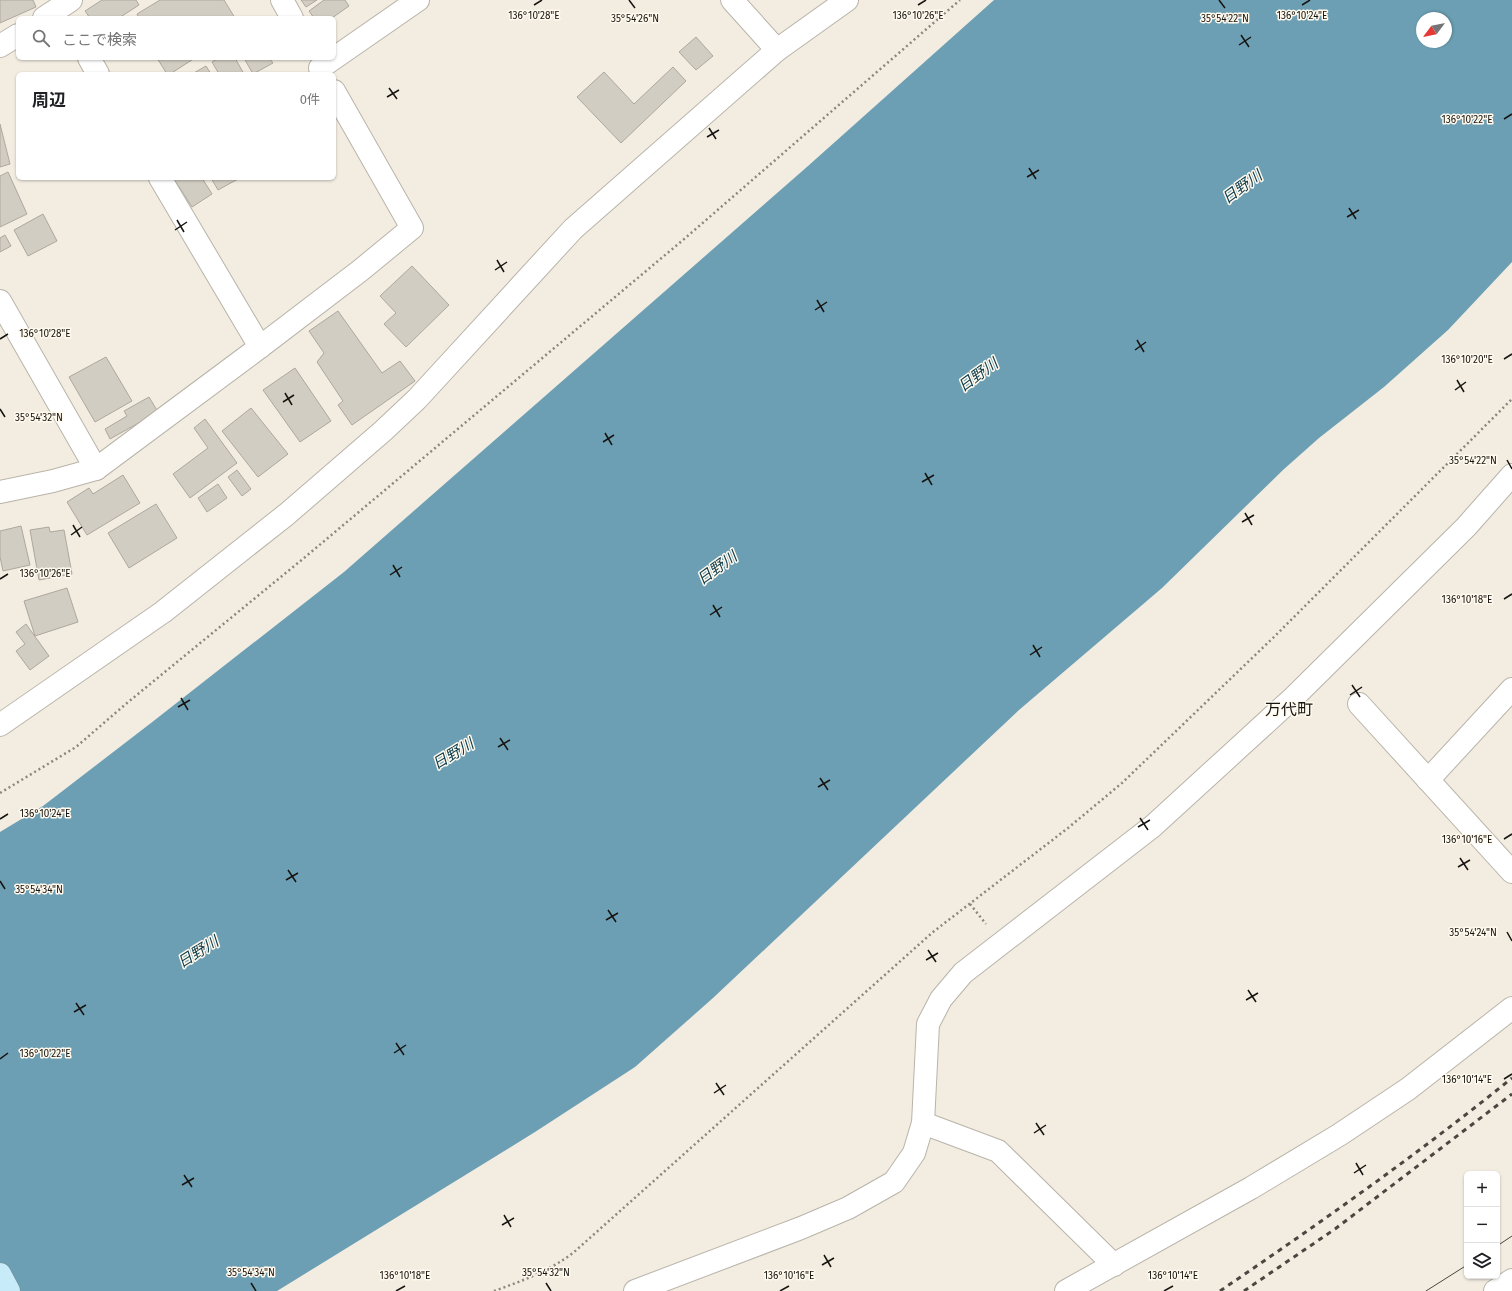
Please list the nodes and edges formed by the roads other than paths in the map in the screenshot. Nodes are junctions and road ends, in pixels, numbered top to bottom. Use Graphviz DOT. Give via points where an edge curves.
graph roads {
  1 [pos="282,0"];
  2 [pos="418,0"];
  3 [pos="732,0"];
  4 [pos="847,0"];
  5 [pos="291,16"];
  6 [pos="16,36"];
  7 [pos="0,46"];
  8 [pos="777,50"];
  9 [pos="336,56"];
  10 [pos="90,60"];
  11 [pos="330,60"];
  12 [pos="320,67"];
  13 [pos="97,72"];
  14 [pos="336,95"];
  15 [pos="161,180"];
  16 [pos="0,301"];
  17 [pos="260,347"];
  18 [pos="96,469"];
  19 [pos="1512,475"];
  20 [pos="0,492"];
  21 [pos="1512,689"];
  22 [pos="1359,704"];
  23 [pos="0,725"];
  24 [pos="1428,780"];
  25 [pos="1512,872"];
  26 [pos="1512,1008"];
  27 [pos="923,1123"];
  28 [pos="1114,1265"];
  29 [pos="0,1274"];
  30 [pos="1512,1280"];
  31 [pos="9,1291"];
  32 [pos="636,1291"];
  33 [pos="1066,1291"];
  34 [pos="1495,1291"];
  1 -- 5 [label="street"];
  2 -- 9 [label="street"];
  3 -- 8 [label="street"];
  4 -- 8 [label="street"];
  6 -- 7 [label="street"];
  8 -- 23 [label="street" via="573,229 417,399 383,431 287,514 164,612"];
  10 -- 13 [label="street"];
  11 -- 12 [label="street"];
  14 -- 17 [label="street" via="412,228"];
  15 -- 17 [label="street"];
  16 -- 18 [label="street"];
  17 -- 18 [label="street"];
  18 -- 20 [label="street"];
  19 -- 27 [label="street" via="1466,527 1294,697 1153,826 963,973 941,999 928,1024"];
  21 -- 24 [label="street"];
  22 -- 24 [label="street"];
  24 -- 25 [label="street"];
  26 -- 28 [label="street" via="1408,1089 1339,1135"];
  27 -- 28 [label="street" via="998,1151"];
  27 -- 32 [label="street" via="914,1153 894,1182 848,1208 801,1228"];
  28 -- 33 [label="street"];
  29 -- 31 [label="main road"];
  30 -- 34 [label="street"];
}
